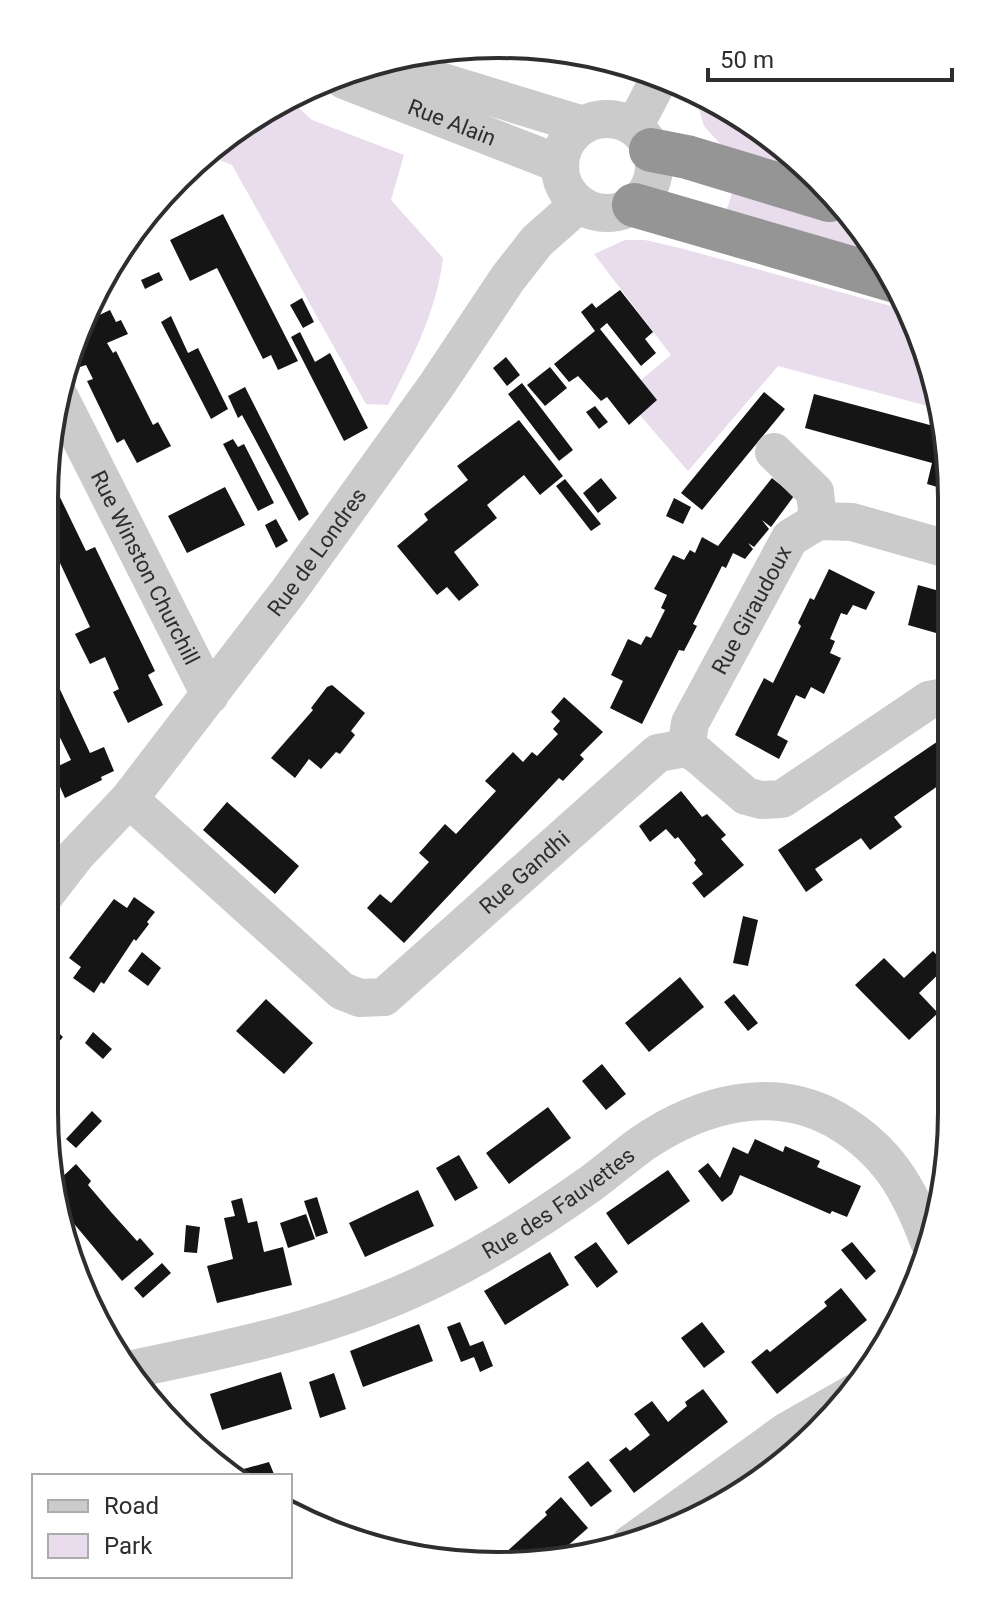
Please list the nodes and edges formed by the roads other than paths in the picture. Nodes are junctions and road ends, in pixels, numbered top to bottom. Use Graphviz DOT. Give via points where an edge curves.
graph roads {
  1 [pos="400,69"];
  2 [pos="352,83"];
  3 [pos="656,87"];
  4 [pos="583,125"];
  5 [pos="642,138"];
  6 [pos="560,164"];
  7 [pos="818,197"];
  8 [pos="579,204"];
  9 [pos="634,205"];
  10 [pos="878,276"];
  11 [pos="66,411"];
  12 [pos="774,452"];
  13 [pos="818,521"];
  14 [pos="938,546"];
  15 [pos="210,695"];
  16 [pos="938,698"];
  17 [pos="686,748"];
  18 [pos="129,799"];
  19 [pos="58,878"];
  20 [pos="923,1226"];
  21 [pos="140,1367"];
  22 [pos="818,1413"];
  23 [pos="663,1520"];
  1 -- 4 [label="street, Rue Alain"];
  2 -- 6 [label="street, Rue Alain"];
  3 -- 5 [label="street"];
  4 -- 5 [label="street" via="622,121"];
  4 -- 6 [label="street" via="563,149"];
  5 -- 7 [label="highway"];
  5 -- 9 [label="street" via="654,165 645,194"];
  6 -- 8 [label="street" via="562,180"];
  8 -- 9 [label="street" via="597,212"];
  8 -- 15 [label="street, Rue de Londres" via="537,241 508,278 427,399"];
  9 -- 10 [label="highway"];
  11 -- 15 [label="street, Rue Winston Churchill"];
  12 -- 13 [label="street" via="815,492"];
  13 -- 14 [label="street" via="852,522"];
  13 -- 17 [label="street, Rue Giraudoux" via="790,538 690,723"];
  15 -- 18 [label="street, Rue de Londres"];
  16 -- 17 [label="street" via="782,799 746,796"];
  17 -- 18 [label="street, Rue Gandhi" via="658,753 384,997 360,998 342,991"];
  18 -- 19 [label="street, Rue de Londres"];
  20 -- 21 [label="street, Rue des Fauvettes" via="914,1200 884,1157 855,1131 817,1110 782,1100 747,1102 707,1110 671,1126 505,1242 374,1307 257,1343"];
  22 -- 23 [label="street"];
}
